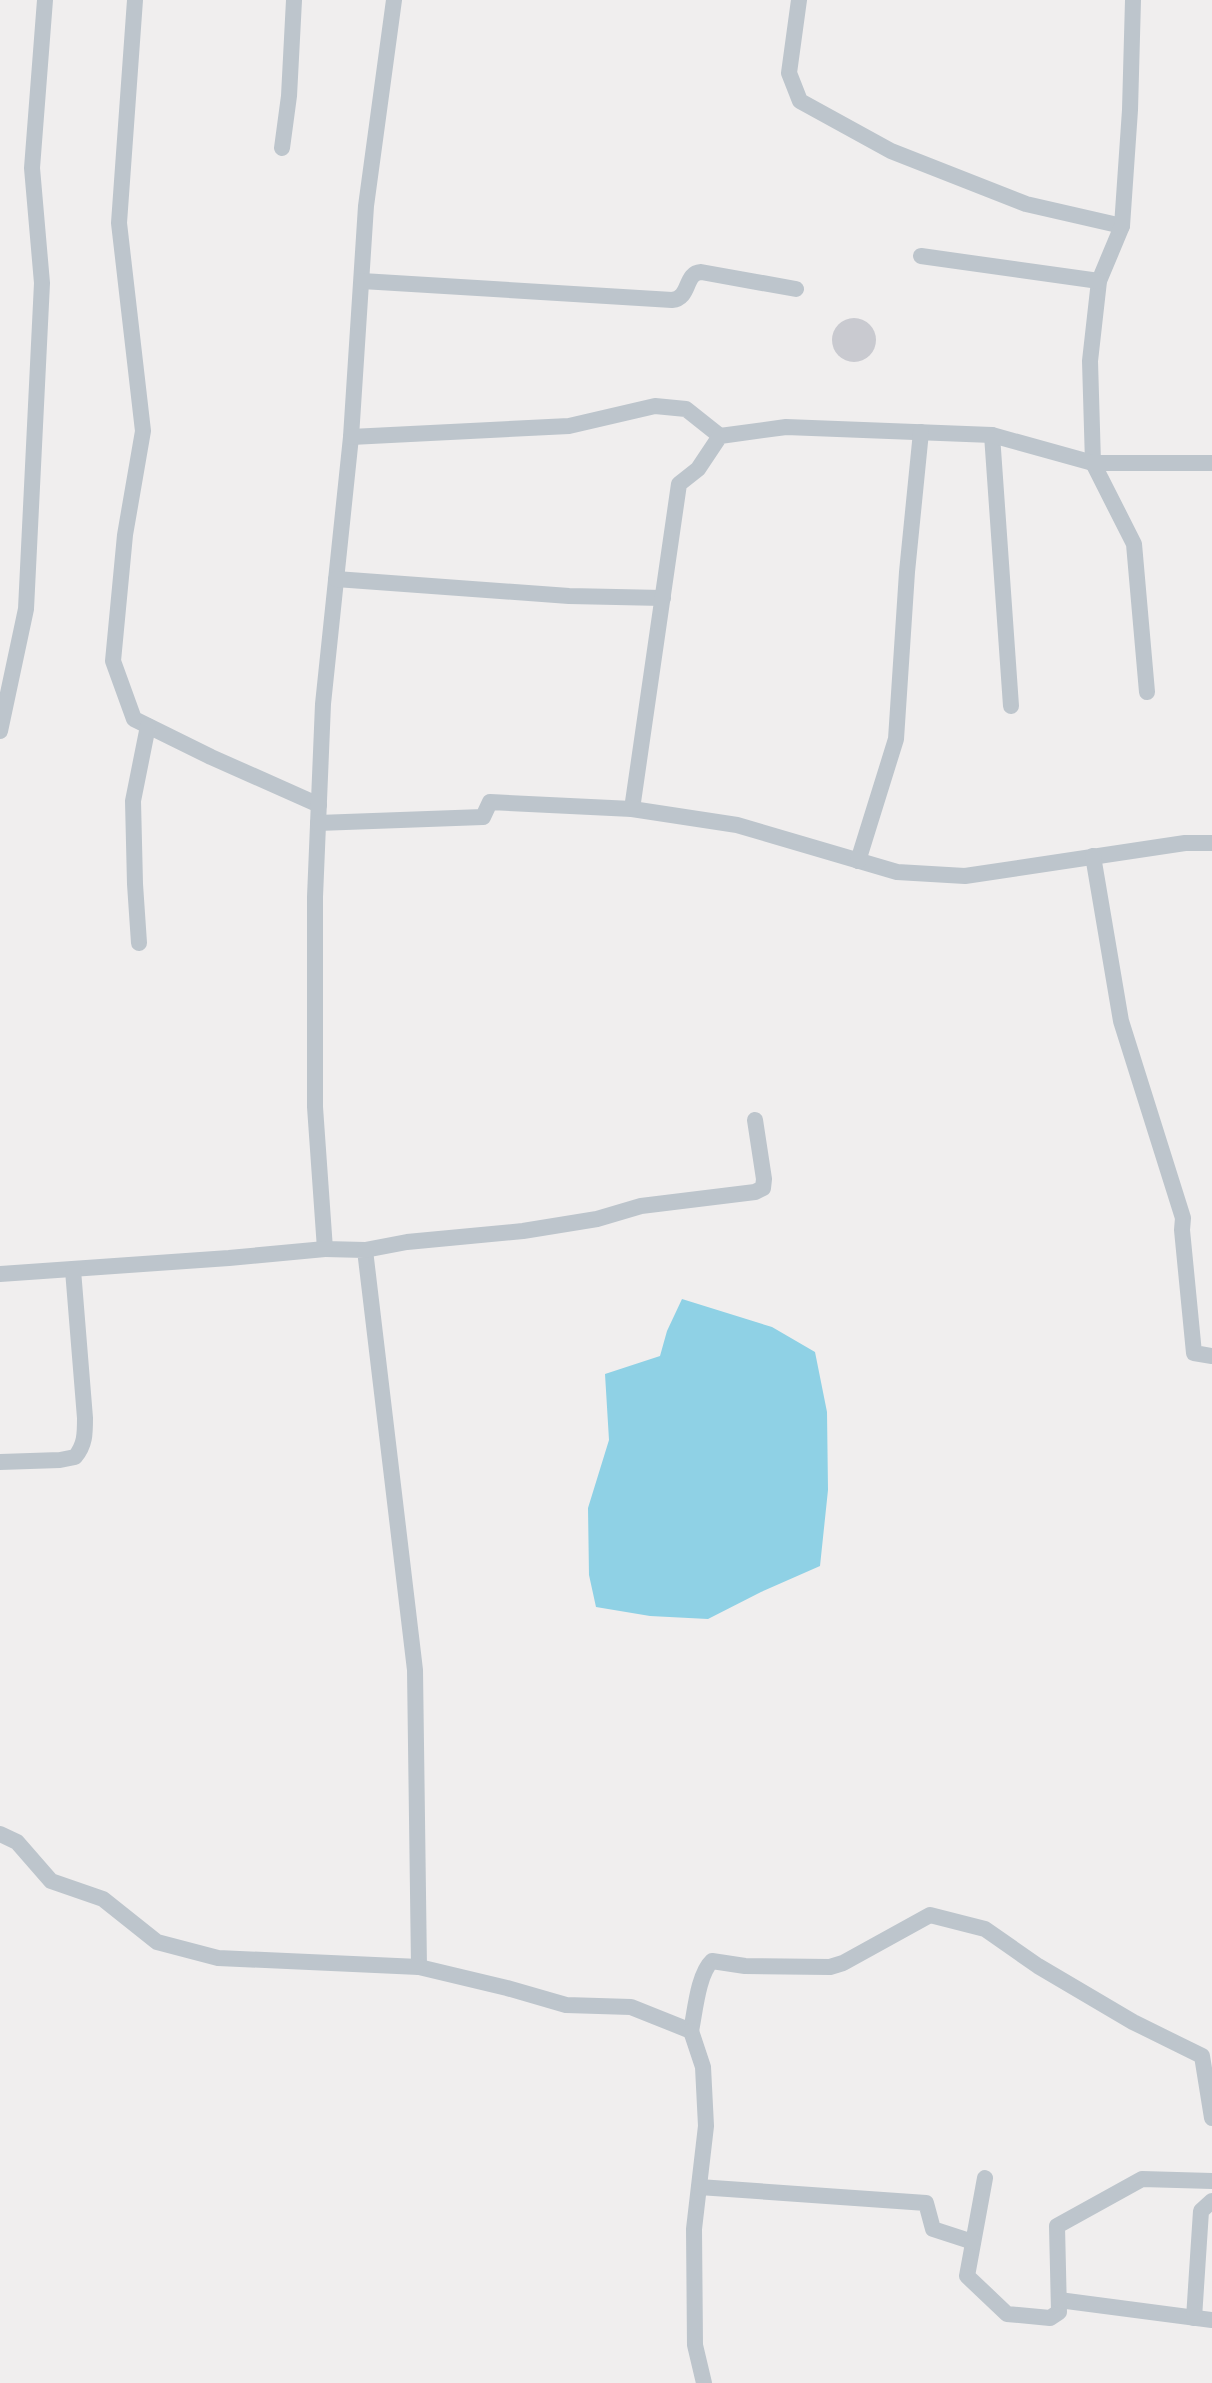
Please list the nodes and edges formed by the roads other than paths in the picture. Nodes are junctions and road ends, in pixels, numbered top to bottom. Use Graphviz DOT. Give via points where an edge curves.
graph roads {
  1 [pos="44,0"];
  2 [pos="135,0"];
  3 [pos="294,0"];
  4 [pos="394,0"];
  5 [pos="799,0"];
  6 [pos="1133,0"];
  7 [pos="282,148"];
  8 [pos="1122,226"];
  9 [pos="921,256"];
  10 [pos="362,281"];
  11 [pos="1099,281"];
  12 [pos="796,289"];
  13 [pos="920,432"];
  14 [pos="720,436"];
  15 [pos="992,436"];
  16 [pos="350,437"];
  17 [pos="1093,463"];
  18 [pos="1212,463"];
  19 [pos="336,579"];
  20 [pos="663,598"];
  21 [pos="1147,692"];
  22 [pos="1011,706"];
  23 [pos="148,726"];
  24 [pos="0,731"];
  25 [pos="319,804"];
  26 [pos="632,809"];
  27 [pos="318,822"];
  28 [pos="1212,843"];
  29 [pos="1093,856"];
  30 [pos="858,861"];
  31 [pos="139,943"];
  32 [pos="755,1120"];
  33 [pos="325,1248"];
  34 [pos="365,1250"];
  35 [pos="73,1270"];
  36 [pos="0,1274"];
  37 [pos="1212,1356"];
  38 [pos="0,1462"];
  39 [pos="0,1834"];
  40 [pos="419,1967"];
  41 [pos="691,2031"];
  42 [pos="1212,2118"];
  43 [pos="985,2178"];
  44 [pos="1212,2181"];
  45 [pos="699,2187"];
  46 [pos="1212,2201"];
  47 [pos="973,2242"];
  48 [pos="1059,2300"];
  49 [pos="1194,2318"];
  50 [pos="1212,2320"];
  51 [pos="704,2383"];
  1 -- 24 [label="street" via="32,168 42,283 27,599"];
  2 -- 23 [label="street" via="119,223 143,431 125,535 113,661 134,719"];
  3 -- 7 [label="street" via="289,96"];
  4 -- 10 [label="street" via="366,206"];
  5 -- 8 [label="street" via="789,73 800,100 891,152 1026,204"];
  6 -- 8 [label="street"];
  8 -- 11 [label="street"];
  9 -- 11 [label="street"];
  10 -- 12 [label="street" via="672,300 683,295 695,272 701,272"];
  10 -- 16 [label="street"];
  11 -- 17 [label="street" via="1090,361"];
  13 -- 14 [label="street" via="786,427"];
  13 -- 15 [label="street"];
  13 -- 30 [label="street" via="896,740"];
  14 -- 16 [label="street" via="686,409 656,406 569,426"];
  14 -- 20 [label="street" via="698,468 679,484"];
  15 -- 17 [label="street"];
  15 -- 22 [label="street"];
  16 -- 19 [label="street"];
  17 -- 18 [label="street"];
  17 -- 21 [label="street" via="1134,544"];
  19 -- 20 [label="street" via="569,596"];
  19 -- 25 [label="street" via="324,704"];
  20 -- 26 [label="street"];
  23 -- 25 [label="street"];
  23 -- 31 [label="street" via="133,801"];
  25 -- 27 [label="street"];
  26 -- 27 [label="street" via="490,802 484,817"];
  26 -- 30 [label="street" via="737,825"];
  27 -- 33 [label="street" via="315,1107"];
  28 -- 29 [label="street" via="1185,842"];
  29 -- 30 [label="street" via="965,876 897,872"];
  29 -- 37 [label="street" via="1121,1021 1183,1218 1194,1353"];
  32 -- 34 [label="street" via="764,1179 763,1188 754,1192 641,1206 597,1218 523,1231 407,1242"];
  33 -- 34 [label="street"];
  33 -- 35 [label="street"];
  34 -- 40 [label="street" via="415,1670"];
  35 -- 36 [label="street"];
  35 -- 38 [label="street" via="85,1418 82,1448 75,1457 67,1459"];
  39 -- 40 [label="street" via="17,1842 51,1881 103,1899 157,1942 218,1958"];
  40 -- 41 [label="street" via="566,2005 631,2007"];
  41 -- 42 [label="street" via="706,1966 712,1962 745,1966 830,1967 930,1915 985,1929 1038,1966 1133,2022 1202,2056"];
  41 -- 45 [label="street" via="703,2067 706,2126"];
  43 -- 47 [label="street"];
  44 -- 48 [label="street" via="1142,2179 1057,2226"];
  45 -- 47 [label="street" via="926,2203 933,2228"];
  45 -- 51 [label="street" via="694,2228 695,2345"];
  46 -- 49 [label="street" via="1200,2211"];
  47 -- 48 [label="street" via="967,2276 1007,2314 1050,2318 1059,2312"];
  48 -- 49 [label="street"];
  49 -- 50 [label="street"];
}
